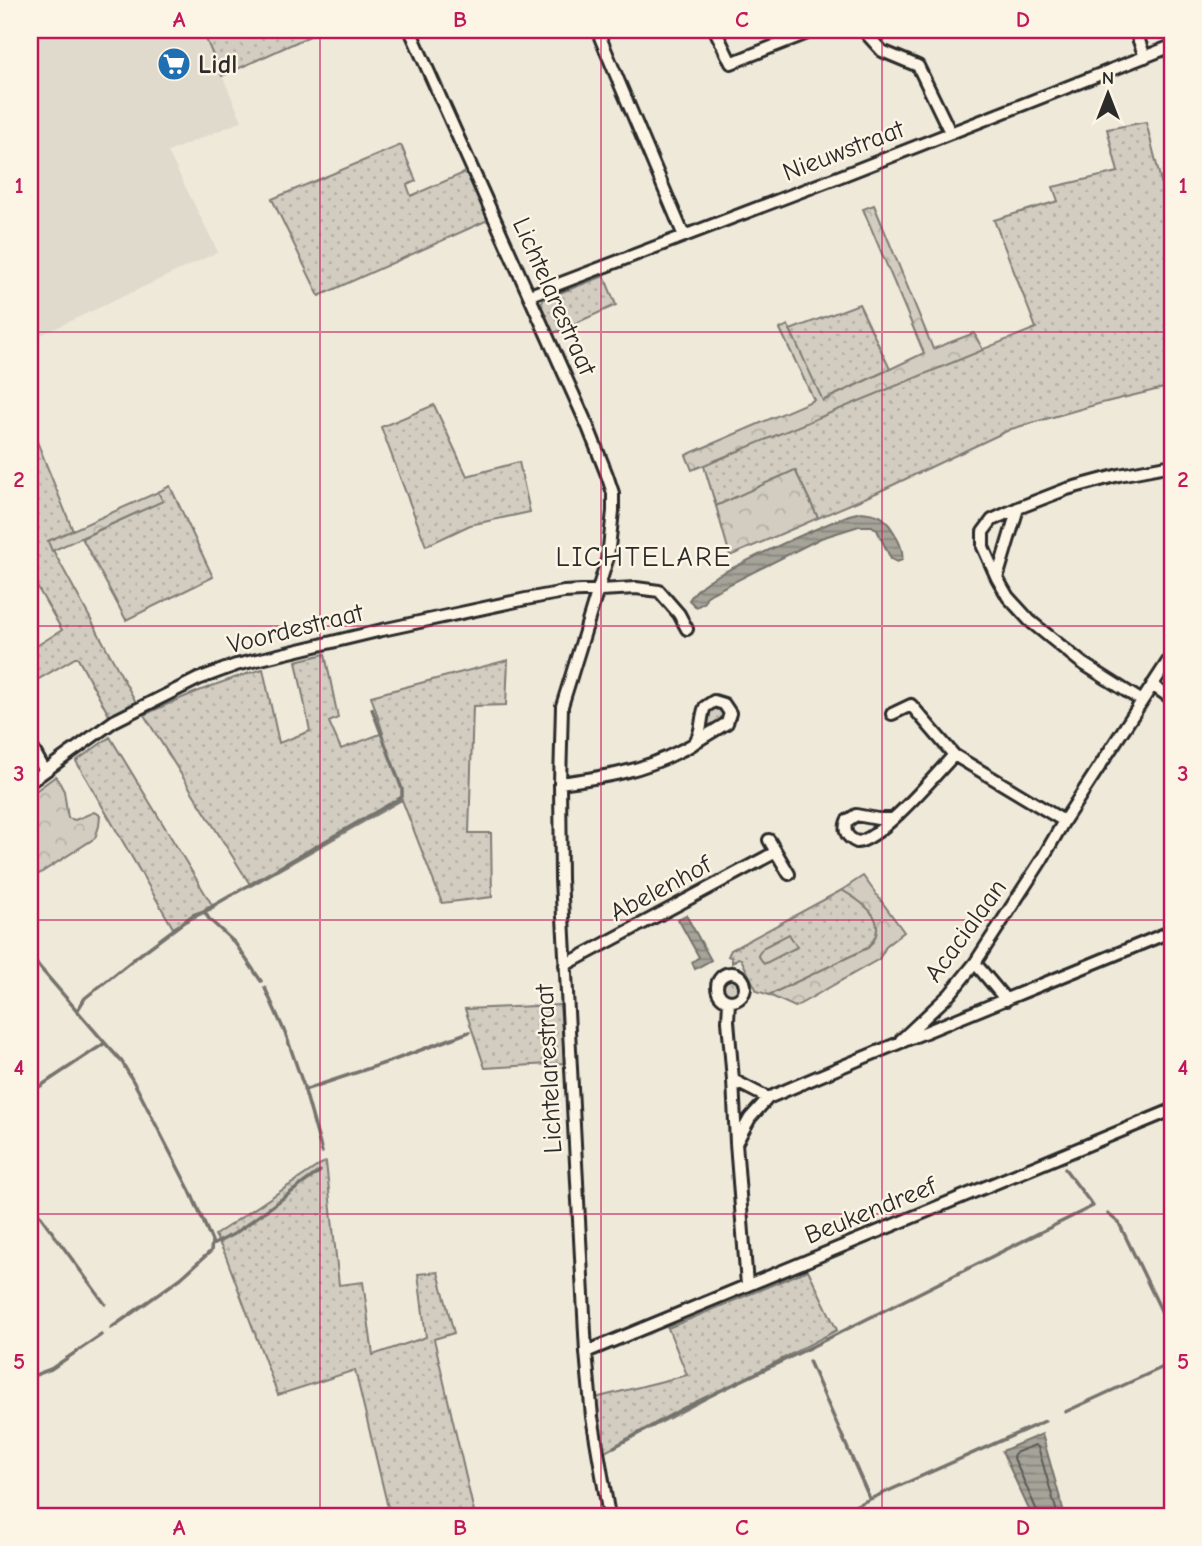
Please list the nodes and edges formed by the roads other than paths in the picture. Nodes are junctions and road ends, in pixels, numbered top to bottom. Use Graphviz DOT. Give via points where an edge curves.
graph roads {
  1 [pos="410,30"];
  2 [pos="597,30"];
  3 [pos="715,30"];
  4 [pos="815,30"];
  5 [pos="863,30"];
  6 [pos="1135,30"];
  7 [pos="1172,46"];
  8 [pos="1145,57"];
  9 [pos="950,132"];
  10 [pos="684,236"];
  11 [pos="530,295"];
  12 [pos="1172,465"];
  13 [pos="1018,508"];
  14 [pos="997,578"];
  15 [pos="599,590"];
  16 [pos="687,629"];
  17 [pos="1172,655"];
  18 [pos="1152,685"];
  19 [pos="1172,699"];
  20 [pos="1142,701"];
  21 [pos="892,713"];
  22 [pos="694,743"];
  23 [pos="30,744"];
  24 [pos="954,755"];
  25 [pos="45,771"];
  26 [pos="30,782"];
  27 [pos="560,783"];
  28 [pos="893,819"];
  29 [pos="1064,821"];
  30 [pos="769,840"];
  31 [pos="776,852"];
  32 [pos="789,874"];
  33 [pos="1172,931"];
  34 [pos="975,963"];
  35 [pos="565,965"];
  36 [pos="1006,1000"];
  37 [pos="729,1001"];
  38 [pos="897,1044"];
  39 [pos="733,1080"];
  40 [pos="768,1098"];
  41 [pos="1172,1110"];
  42 [pos="736,1143"];
  43 [pos="747,1285"];
  44 [pos="586,1352"];
  45 [pos="609,1516"];
  1 -- 11 [label="street, Lichtelarestraat"];
  2 -- 10 [label="street"];
  3 -- 4 [label="street" via="731,63"];
  5 -- 9 [label="street" via="882,51 918,66"];
  6 -- 8 [label="street"];
  7 -- 8 [label="street, Nieuwstraat"];
  8 -- 9 [label="street, Nieuwstraat"];
  9 -- 10 [label="street, Nieuwstraat"];
  10 -- 11 [label="street, Nieuwstraat"];
  11 -- 15 [label="street, Lichtelarestraat" via="612,493 608,557"];
  12 -- 13 [label="street" via="1067,489"];
  13 -- 14 [label="street"];
  13 -- 14 [label="street" via="992,520 983,532 983,547"];
  14 -- 20 [label="street" via="1030,621 1082,663"];
  15 -- 16 [label="street" via="659,591"];
  15 -- 25 [label="street, Voordestraat" via="526,598 236,664 114,721"];
  15 -- 27 [label="street, Lichtelarestraat" via="562,706"];
  17 -- 18 [label="street, Acacialaan"];
  18 -- 19 [label="street"];
  18 -- 20 [label="street, Acacialaan"];
  20 -- 29 [label="street, Acacialaan"];
  21 -- 24 [label="street" via="911,705"];
  22 -- 27 [label="street" via="639,768"];
  23 -- 25 [label="street"];
  24 -- 28 [label="street"];
  24 -- 29 [label="street"];
  25 -- 26 [label="street, Voordestraat"];
  27 -- 35 [label="street, Lichtelarestraat"];
  29 -- 34 [label="street, Acacialaan"];
  30 -- 31 [label="street"];
  31 -- 32 [label="street"];
  31 -- 35 [label="street, Abelenhof"];
  33 -- 36 [label="street"];
  34 -- 36 [label="street"];
  34 -- 38 [label="street, Acacialaan"];
  35 -- 44 [label="street, Lichtelarestraat"];
  36 -- 38 [label="street"];
  37 -- 39 [label="street"];
  38 -- 40 [label="street, Acacialaan"];
  39 -- 40 [label="street"];
  39 -- 42 [label="street"];
  40 -- 42 [label="street, Acacialaan"];
  41 -- 43 [label="street, Beukendreef"];
  42 -- 43 [label="street"];
  43 -- 44 [label="street, Beukendreef"];
  44 -- 45 [label="street, Lichtelarestraat"];
}
